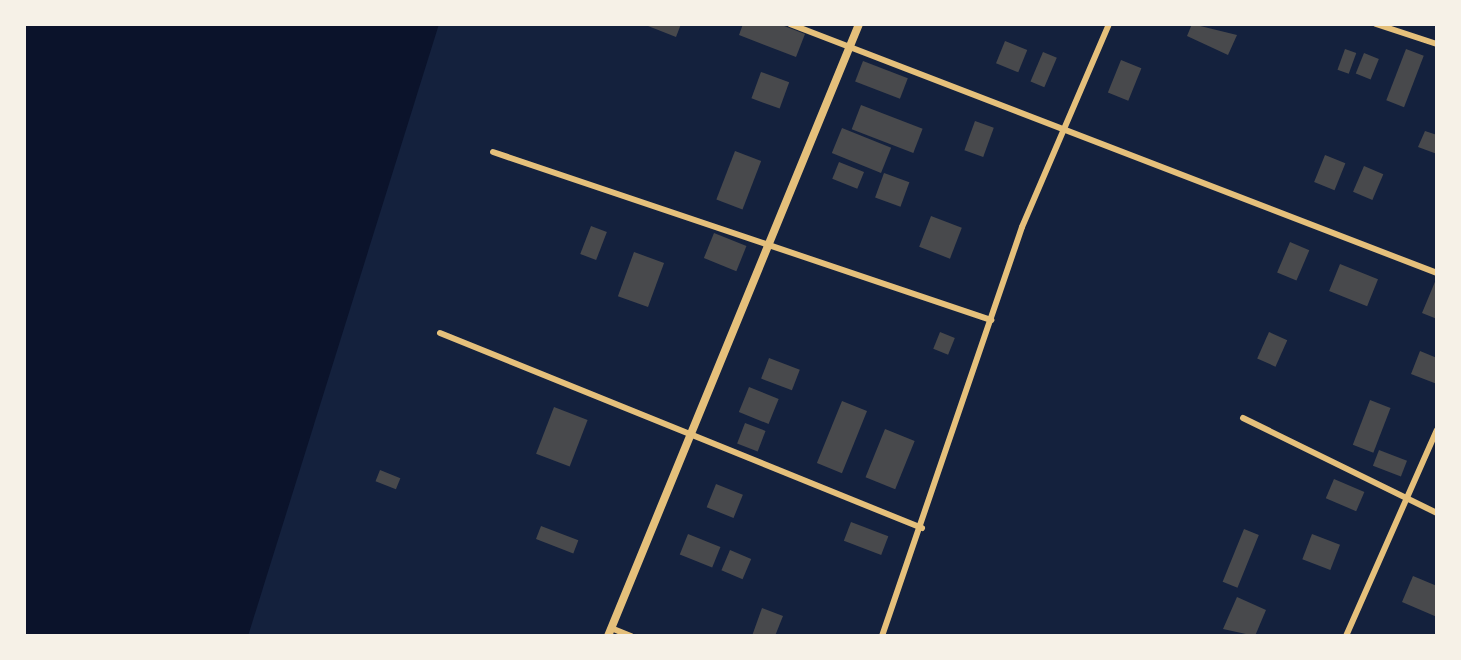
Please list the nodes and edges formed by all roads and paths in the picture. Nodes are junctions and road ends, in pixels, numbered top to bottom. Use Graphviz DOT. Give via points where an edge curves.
graph roads {
  1 [pos="790,24"];
  2 [pos="859,24"];
  3 [pos="1109,24"];
  4 [pos="1376,24"];
  5 [pos="1437,44"];
  6 [pos="849,48"];
  7 [pos="1060,128"];
  8 [pos="493,152"];
  9 [pos="768,246"];
  10 [pos="1437,273"];
  11 [pos="991,320"];
  12 [pos="440,333"];
  13 [pos="1243,418"];
  14 [pos="1437,430"];
  15 [pos="691,435"];
  16 [pos="1407,499"];
  17 [pos="1437,513"];
  18 [pos="922,528"];
  19 [pos="609,632"];
  20 [pos="631,636"];
  21 [pos="882,636"];
  22 [pos="1346,636"];
  1 -- 6 [label="street"];
  2 -- 6 [label="street"];
  3 -- 7 [label="street"];
  4 -- 5 [label="street"];
  6 -- 7 [label="street"];
  6 -- 9 [label="street"];
  7 -- 10 [label="street"];
  7 -- 11 [label="street"];
  8 -- 9 [label="street"];
  9 -- 11 [label="street"];
  9 -- 15 [label="street"];
  11 -- 18 [label="street"];
  12 -- 15 [label="street"];
  13 -- 16 [label="street"];
  14 -- 16 [label="street"];
  15 -- 18 [label="street"];
  15 -- 19 [label="street"];
  16 -- 17 [label="street"];
  16 -- 22 [label="street"];
  18 -- 21 [label="street"];
  19 -- 20 [label="street"];
}
